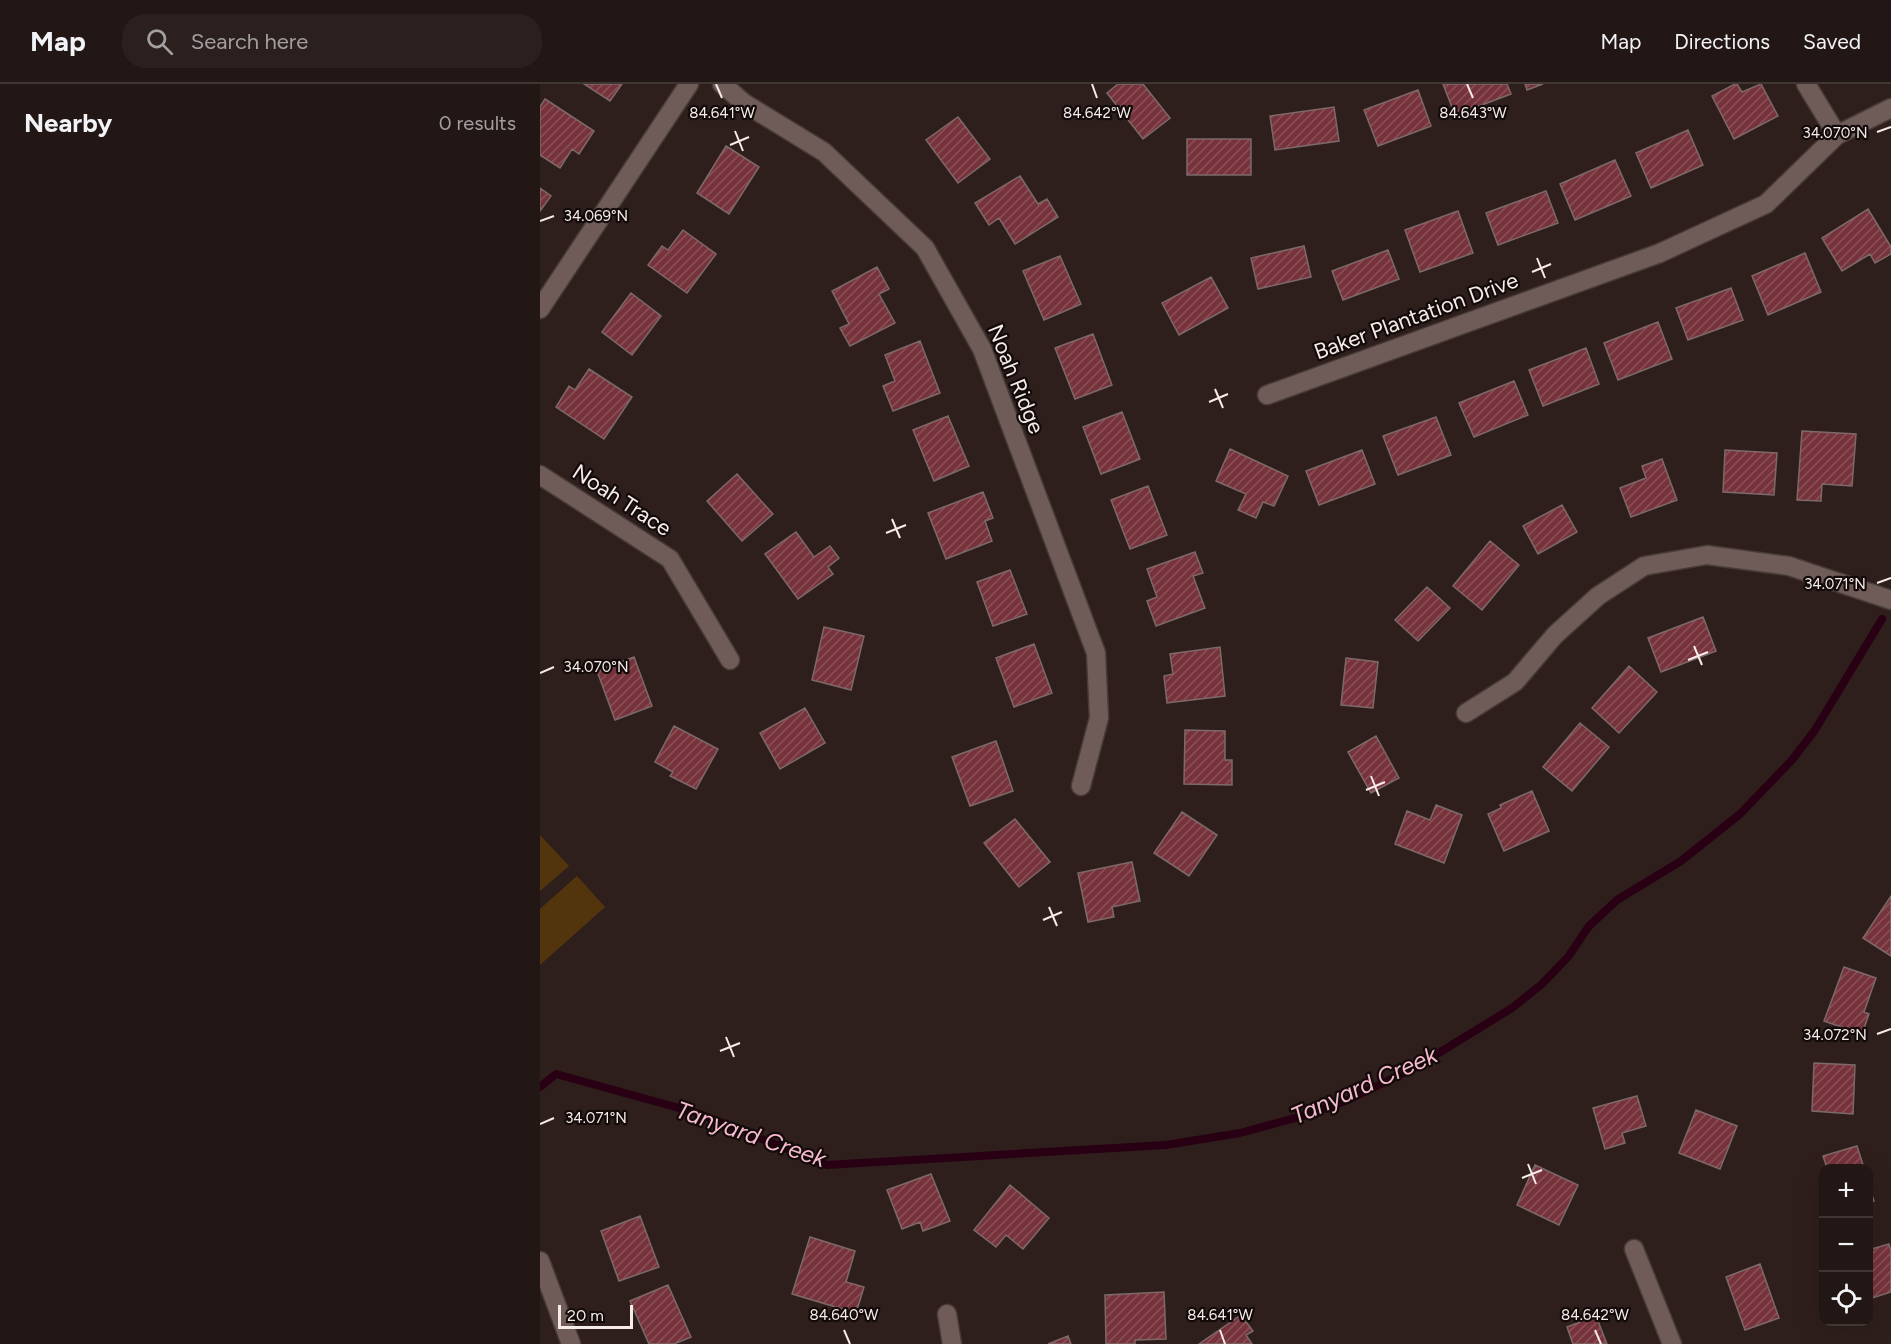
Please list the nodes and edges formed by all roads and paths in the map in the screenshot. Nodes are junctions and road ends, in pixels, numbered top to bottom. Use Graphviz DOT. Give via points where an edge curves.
graph roads {
  1 [pos="689,84"];
  2 [pos="722,84"];
  3 [pos="1806,84"];
  4 [pos="1891,108"];
  5 [pos="1837,135"];
  6 [pos="540,309"];
  7 [pos="1267,395"];
  8 [pos="540,475"];
  9 [pos="1891,600"];
  10 [pos="729,660"];
  11 [pos="1466,713"];
  12 [pos="1081,786"];
  13 [pos="1634,1249"];
  14 [pos="540,1261"];
  15 [pos="947,1314"];
  16 [pos="568,1343"];
  17 [pos="952,1344"];
  18 [pos="1672,1344"];
  1 -- 6 [label="street"];
  2 -- 12 [label="street, Noah Ridge" via="744,103 824,152 925,248 982,349 1096,653 1099,718"];
  3 -- 5 [label="street"];
  4 -- 5 [label="street, Baker Plantation Drive"];
  5 -- 7 [label="street, Baker Plantation Drive" via="1766,204 1660,254"];
  8 -- 10 [label="street, Noah Trace" via="670,559"];
  9 -- 11 [label="street" via="1789,566 1707,555 1644,566 1598,596 1555,635 1515,682"];
  13 -- 18 [label="street"];
  14 -- 16 [label="street"];
  15 -- 17 [label="street"];
}
